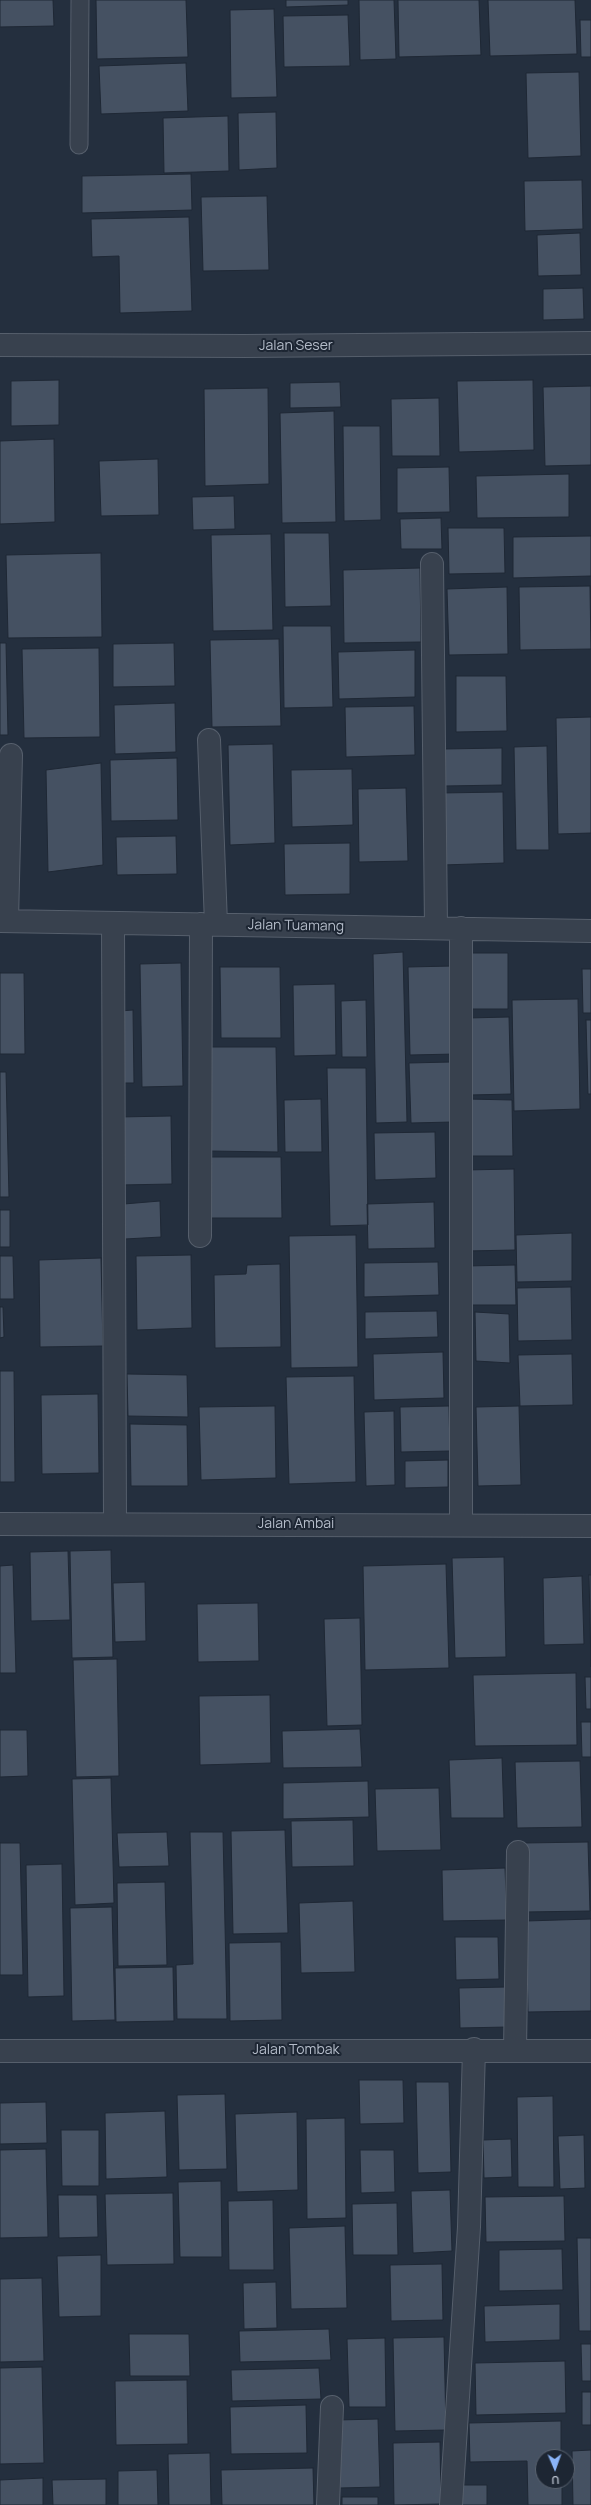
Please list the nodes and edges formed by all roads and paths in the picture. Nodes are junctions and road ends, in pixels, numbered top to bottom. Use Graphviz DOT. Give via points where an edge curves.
graph roads {
  1 [pos="80,0"];
  2 [pos="79,145"];
  3 [pos="591,343"];
  4 [pos="0,345"];
  5 [pos="432,564"];
  6 [pos="209,740"];
  7 [pos="11,756"];
  8 [pos="3,921"];
  9 [pos="113,923"];
  10 [pos="208,924"];
  11 [pos="436,927"];
  12 [pos="461,928"];
  13 [pos="591,931"];
  14 [pos="200,1236"];
  15 [pos="0,1524"];
  16 [pos="115,1524"];
  17 [pos="461,1525"];
  18 [pos="591,1526"];
  19 [pos="518,1852"];
  20 [pos="474,2049"];
  21 [pos="515,2050"];
  22 [pos="0,2051"];
  23 [pos="591,2051"];
  24 [pos="332,2406"];
  25 [pos="328,2505"];
  26 [pos="451,2505"];
  1 -- 2 [label="lane"];
  3 -- 4 [label="street, Jalan Seser"];
  5 -- 11 [label="street"];
  6 -- 10 [label="street"];
  7 -- 8 [label="street"];
  8 -- 9 [label="street, Jalan Tuamang"];
  9 -- 10 [label="street, Jalan Tuamang"];
  9 -- 16 [label="street"];
  10 -- 11 [label="street, Jalan Tuamang"];
  10 -- 14 [label="street"];
  11 -- 12 [label="street, Jalan Tuamang"];
  12 -- 13 [label="street, Jalan Tuamang"];
  12 -- 17 [label="street"];
  15 -- 16 [label="street, Jalan Ambai"];
  16 -- 17 [label="street, Jalan Ambai"];
  17 -- 18 [label="street, Jalan Ambai"];
  19 -- 21 [label="street"];
  20 -- 21 [label="street, Jalan Tombak"];
  20 -- 22 [label="street, Jalan Tombak"];
  20 -- 26 [label="street" via="469,2227"];
  21 -- 23 [label="street, Jalan Tombak"];
  24 -- 25 [label="street"];
}
